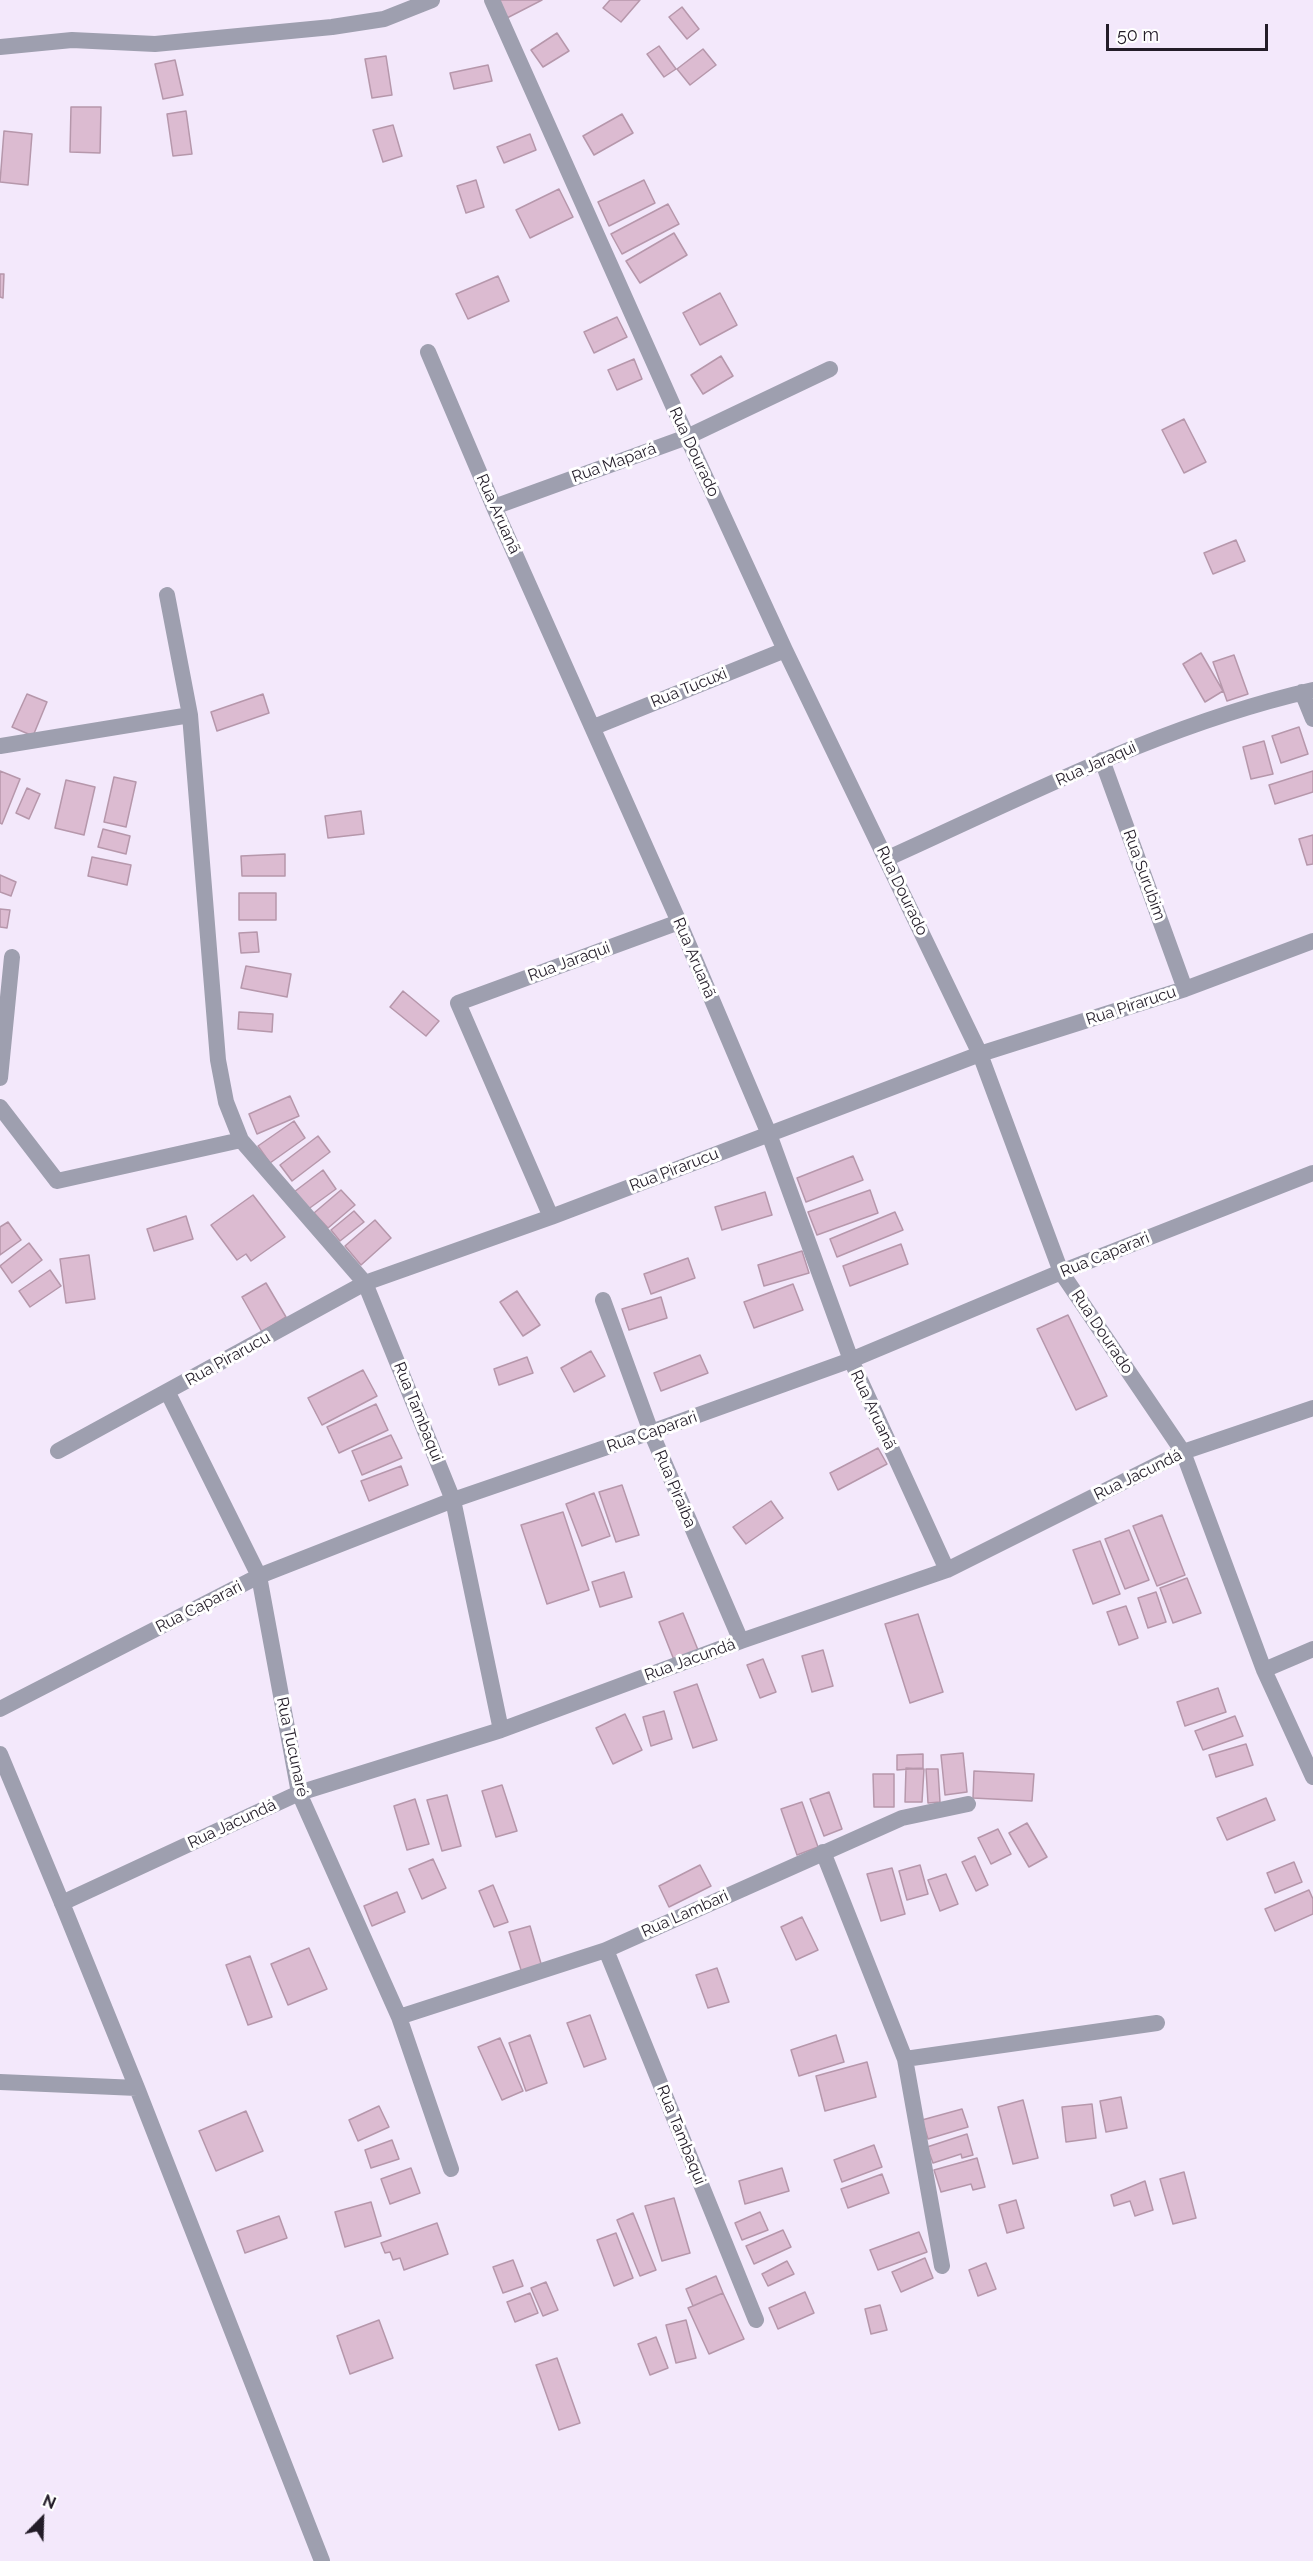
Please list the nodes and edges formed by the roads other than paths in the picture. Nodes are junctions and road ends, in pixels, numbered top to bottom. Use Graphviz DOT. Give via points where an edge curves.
graph roads {
  1 [pos="432,0"];
  2 [pos="492,0"];
  3 [pos="0,46"];
  4 [pos="428,352"];
  5 [pos="830,369"];
  6 [pos="687,437"];
  7 [pos="494,507"];
  8 [pos="167,595"];
  9 [pos="785,650"];
  10 [pos="1307,691"];
  11 [pos="190,715"];
  12 [pos="1313,719"];
  13 [pos="594,727"];
  14 [pos="0,746"];
  15 [pos="1102,760"];
  16 [pos="886,859"];
  17 [pos="679,922"];
  18 [pos="1313,941"];
  19 [pos="12,957"];
  20 [pos="1185,989"];
  21 [pos="980,1054"];
  22 [pos="0,1078"];
  23 [pos="0,1107"];
  24 [pos="769,1134"];
  25 [pos="241,1140"];
  26 [pos="1313,1173"];
  27 [pos="551,1217"];
  28 [pos="1061,1272"];
  29 [pos="365,1282"];
  30 [pos="603,1300"];
  31 [pos="851,1360"];
  32 [pos="168,1393"];
  33 [pos="1313,1408"];
  34 [pos="651,1432"];
  35 [pos="58,1451"];
  36 [pos="1183,1452"];
  37 [pos="453,1500"];
  38 [pos="946,1570"];
  39 [pos="259,1576"];
  40 [pos="741,1641"];
  41 [pos="1313,1649"];
  42 [pos="1264,1670"];
  43 [pos="0,1709"];
  44 [pos="501,1730"];
  45 [pos="0,1754"];
  46 [pos="1313,1777"];
  47 [pos="299,1793"];
  48 [pos="968,1803"];
  49 [pos="823,1852"];
  50 [pos="62,1903"];
  51 [pos="606,1950"];
  52 [pos="399,2017"];
  53 [pos="1157,2023"];
  54 [pos="905,2059"];
  55 [pos="0,2082"];
  56 [pos="137,2088"];
  57 [pos="451,2169"];
  58 [pos="942,2266"];
  59 [pos="756,2320"];
  60 [pos="322,2561"];
  1 -- 3 [label="street" via="384,19 332,27 155,44 72,40"];
  2 -- 6 [label="street, Rua Dourado"];
  4 -- 7 [label="street, Rua Aruanã"];
  5 -- 6 [label="street, Rua Mapará"];
  6 -- 7 [label="street, Rua Mapará"];
  6 -- 9 [label="street, Rua Dourado"];
  7 -- 13 [label="street, Rua Aruanã"];
  8 -- 11 [label="street, Rua Tambaqui"];
  9 -- 13 [label="street, Rua Tucuxi"];
  9 -- 16 [label="street, Rua Dourado"];
  10 -- 12 [label="street"];
  10 -- 15 [label="street, Rua Jaraqui" via="1234,710"];
  11 -- 14 [label="street"];
  11 -- 25 [label="street, Rua Tambaqui" via="218,1060 226,1102"];
  13 -- 17 [label="street, Rua Aruanã"];
  15 -- 16 [label="street, Rua Jaraqui"];
  15 -- 20 [label="street, Rua Surubim"];
  16 -- 21 [label="street, Rua Dourado"];
  17 -- 24 [label="street, Rua Aruanã"];
  17 -- 27 [label="street, Rua Jaraqui" via="458,1003"];
  18 -- 20 [label="street, Rua Pirarucu"];
  19 -- 22 [label="street"];
  20 -- 21 [label="street, Rua Pirarucu"];
  21 -- 24 [label="street, Rua Pirarucu"];
  21 -- 28 [label="street, Rua Dourado"];
  23 -- 25 [label="street" via="57,1181"];
  24 -- 27 [label="street, Rua Pirarucu"];
  24 -- 31 [label="street, Rua Aruanã"];
  25 -- 29 [label="street, Rua Tambaqui"];
  26 -- 28 [label="street, Rua Caparari"];
  27 -- 29 [label="street, Rua Pirarucu"];
  28 -- 31 [label="street, Rua Caparari"];
  28 -- 36 [label="street, Rua Dourado"];
  29 -- 32 [label="street, Rua Pirarucu"];
  29 -- 37 [label="street, Rua Tambaqui"];
  30 -- 34 [label="street, Rua Piraíba"];
  31 -- 34 [label="street, Rua Caparari"];
  31 -- 38 [label="street, Rua Aruanã"];
  32 -- 35 [label="street, Rua Pirarucu"];
  32 -- 39 [label="street, Rua Tucunaré"];
  33 -- 36 [label="street, Rua Jacundá"];
  34 -- 37 [label="street, Rua Caparari"];
  34 -- 40 [label="street, Rua Piraíba"];
  36 -- 38 [label="street, Rua Jacundá"];
  36 -- 42 [label="street, Rua Dourado"];
  37 -- 39 [label="street, Rua Caparari"];
  37 -- 44 [label="street, Rua Tambaqui"];
  38 -- 40 [label="street, Rua Jacundá"];
  39 -- 43 [label="street, Rua Caparari"];
  39 -- 47 [label="street, Rua Tucunaré"];
  40 -- 44 [label="street, Rua Jacundá"];
  41 -- 42 [label="street"];
  42 -- 46 [label="street, Rua Dourado"];
  44 -- 47 [label="street, Rua Jacundá"];
  45 -- 50 [label="street"];
  47 -- 50 [label="street, Rua Jacundá"];
  47 -- 52 [label="street, Rua Tucunaré"];
  48 -- 49 [label="street, Rua Lambari" via="902,1818"];
  49 -- 51 [label="street, Rua Lambari"];
  49 -- 54 [label="street"];
  50 -- 56 [label="street"];
  51 -- 52 [label="street, Rua Lambari"];
  51 -- 59 [label="street, Rua Tambaqui"];
  52 -- 57 [label="street, Rua Tucunaré"];
  53 -- 54 [label="street"];
  54 -- 58 [label="street"];
  55 -- 56 [label="street"];
  56 -- 60 [label="street"];
}
